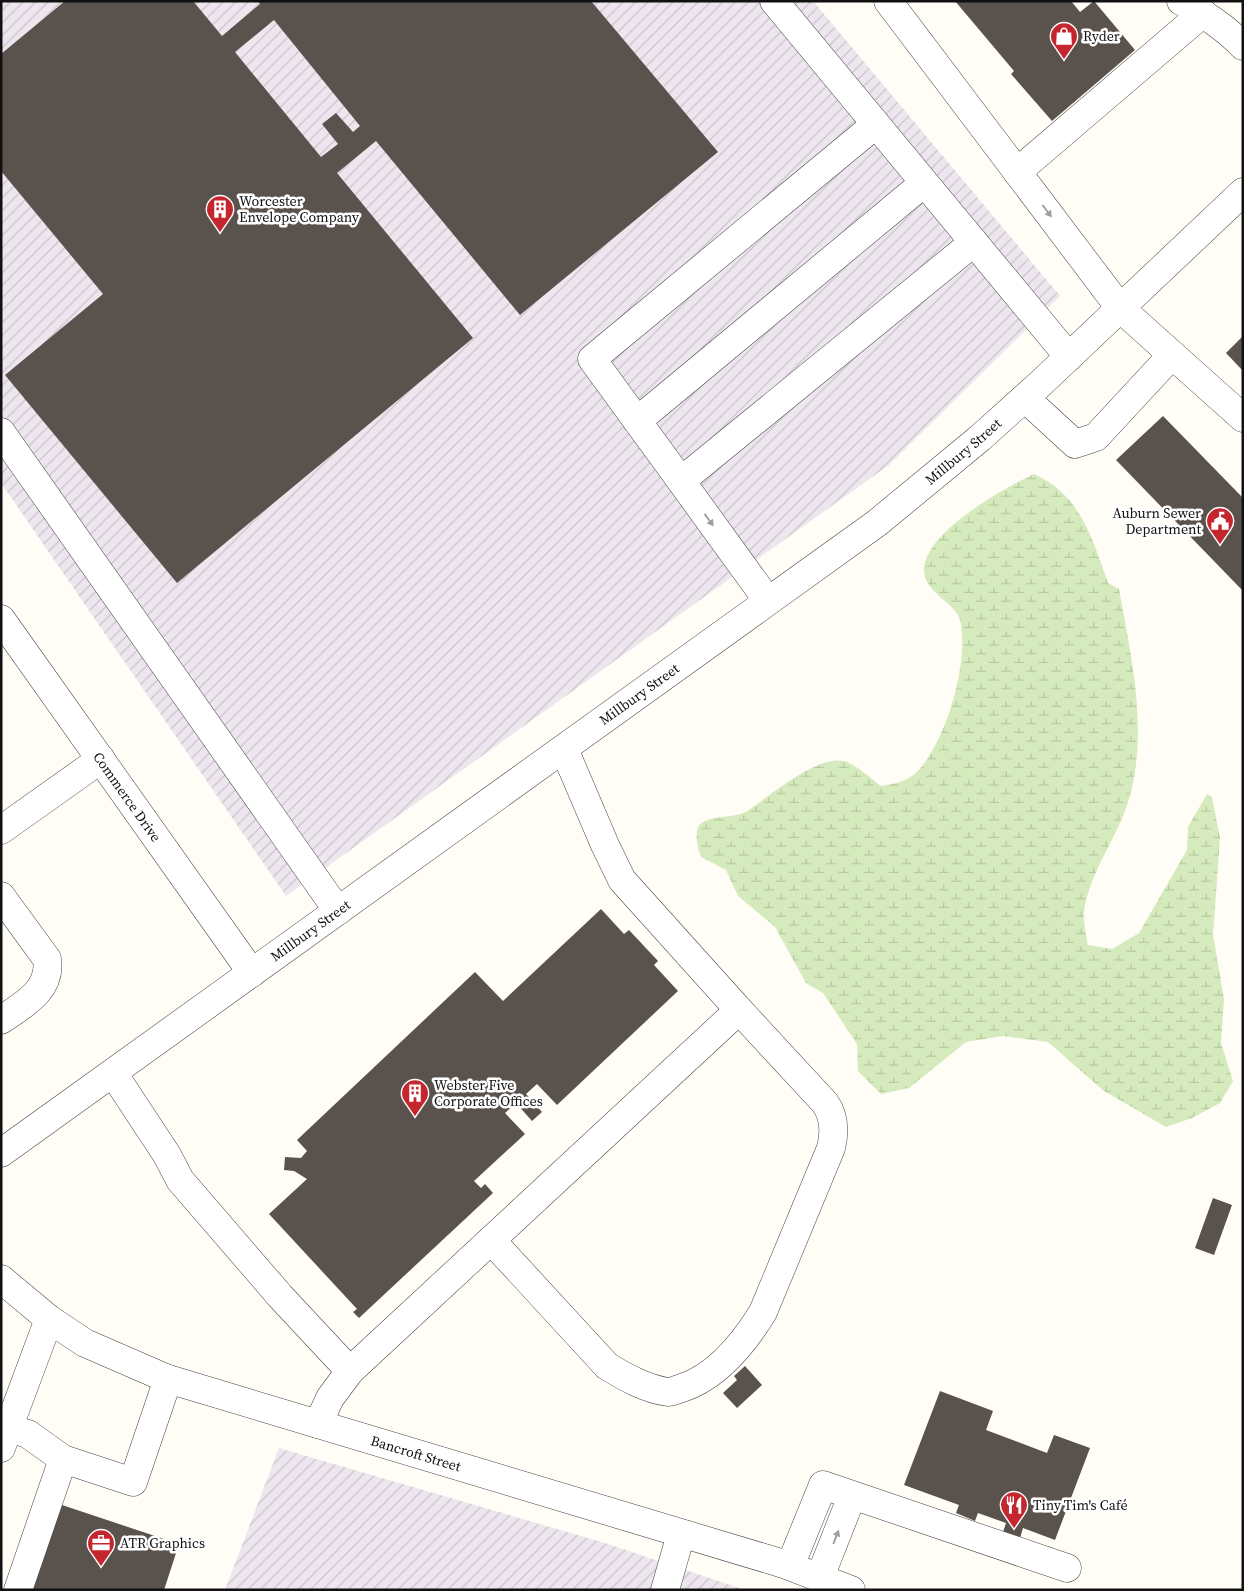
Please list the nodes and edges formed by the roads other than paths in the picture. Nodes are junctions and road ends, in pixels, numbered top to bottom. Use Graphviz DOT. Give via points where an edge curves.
graph roads {
  1 [pos="774,1"];
  2 [pos="888,1"];
  3 [pos="1192,7"];
  4 [pos="1243,46"];
  5 [pos="875,125"];
  6 [pos="1017,172"];
  7 [pos="924,183"];
  8 [pos="1243,192"];
  9 [pos="974,242"];
  10 [pos="1120,308"];
  11 [pos="1172,355"];
  12 [pos="1070,357"];
  13 [pos="1025,398"];
  14 [pos="1243,418"];
  15 [pos="637,421"];
  16 [pos="1,432"];
  17 [pos="681,481"];
  18 [pos="768,602"];
  19 [pos="1,619"];
  20 [pos="564,749"];
  21 [pos="101,759"];
  22 [pos="1,830"];
  23 [pos="4,905"];
  24 [pos="338,912"];
  25 [pos="252,973"];
  26 [pos="739,1010"];
  27 [pos="1,1020"];
  28 [pos="113,1073"];
  29 [pos="1,1154"];
  30 [pos="491,1240"];
  31 [pos="1,1279"];
  32 [pos="48,1319"];
  33 [pos="350,1372"];
  34 [pos="168,1379"];
  35 [pos="318,1424"];
  36 [pos="5,1438"];
  37 [pos="63,1459"];
  38 [pos="852,1496"];
  39 [pos="681,1534"];
  40 [pos="790,1566"];
  41 [pos="1067,1568"];
  42 [pos="820,1577"];
  43 [pos="18,1590"];
  44 [pos="665,1590"];
  45 [pos="851,1590"];
  1 -- 5 [label="street"];
  2 -- 6 [label="street"];
  3 -- 4 [label="street" via="1232,34"];
  3 -- 6 [label="street"];
  5 -- 7 [label="street"];
  5 -- 15 [label="street" via="592,359"];
  6 -- 10 [label="street, one-way"];
  7 -- 9 [label="street"];
  7 -- 15 [label="street"];
  8 -- 10 [label="street, Millbury Street"];
  9 -- 12 [label="street"];
  9 -- 17 [label="street"];
  10 -- 11 [label="street"];
  10 -- 12 [label="street, Millbury Street"];
  11 -- 13 [label="street" via="1096,437 1075,444"];
  11 -- 14 [label="street"];
  12 -- 13 [label="street, Millbury Street"];
  13 -- 18 [label="street, Millbury Street" via="877,523"];
  15 -- 17 [label="street"];
  16 -- 24 [label="street"];
  17 -- 18 [label="street, one-way"];
  18 -- 20 [label="street, Millbury Street"];
  19 -- 21 [label="street, Commerce Drive"];
  20 -- 24 [label="street, Millbury Street"];
  20 -- 26 [label="street" via="622,880"];
  21 -- 22 [label="street"];
  21 -- 25 [label="street, Commerce Drive"];
  23 -- 27 [label="street" via="47,959 49,970 33,998"];
  24 -- 25 [label="street, Millbury Street"];
  25 -- 28 [label="street, Millbury Street"];
  26 -- 30 [label="street"];
  26 -- 30 [label="street" via="825,1103 831,1112 834,1134 763,1312 750,1333 717,1368 695,1384 669,1392 628,1379 607,1366"];
  28 -- 29 [label="street, Millbury Street"];
  28 -- 33 [label="street" via="180,1180"];
  30 -- 33 [label="street"];
  31 -- 32 [label="street, Bancroft Street"];
  32 -- 34 [label="street, Bancroft Street" via="85,1343"];
  32 -- 36 [label="street"];
  33 -- 35 [label="street" via="330,1398"];
  34 -- 35 [label="street, Bancroft Street"];
  34 -- 37 [label="street" via="132,1482"];
  35 -- 39 [label="street, Bancroft Street"];
  36 -- 37 [label="street" via="28,1434"];
  37 -- 43 [label="street"];
  38 -- 40 [label="street" via="823,1485"];
  38 -- 41 [label="street"];
  42 -- 38 [label="street, one-way"];
  39 -- 40 [label="street, Bancroft Street"];
  39 -- 44 [label="street"];
  40 -- 42 [label="street, Bancroft Street"];
  42 -- 45 [label="street, Bancroft Street"];
}
